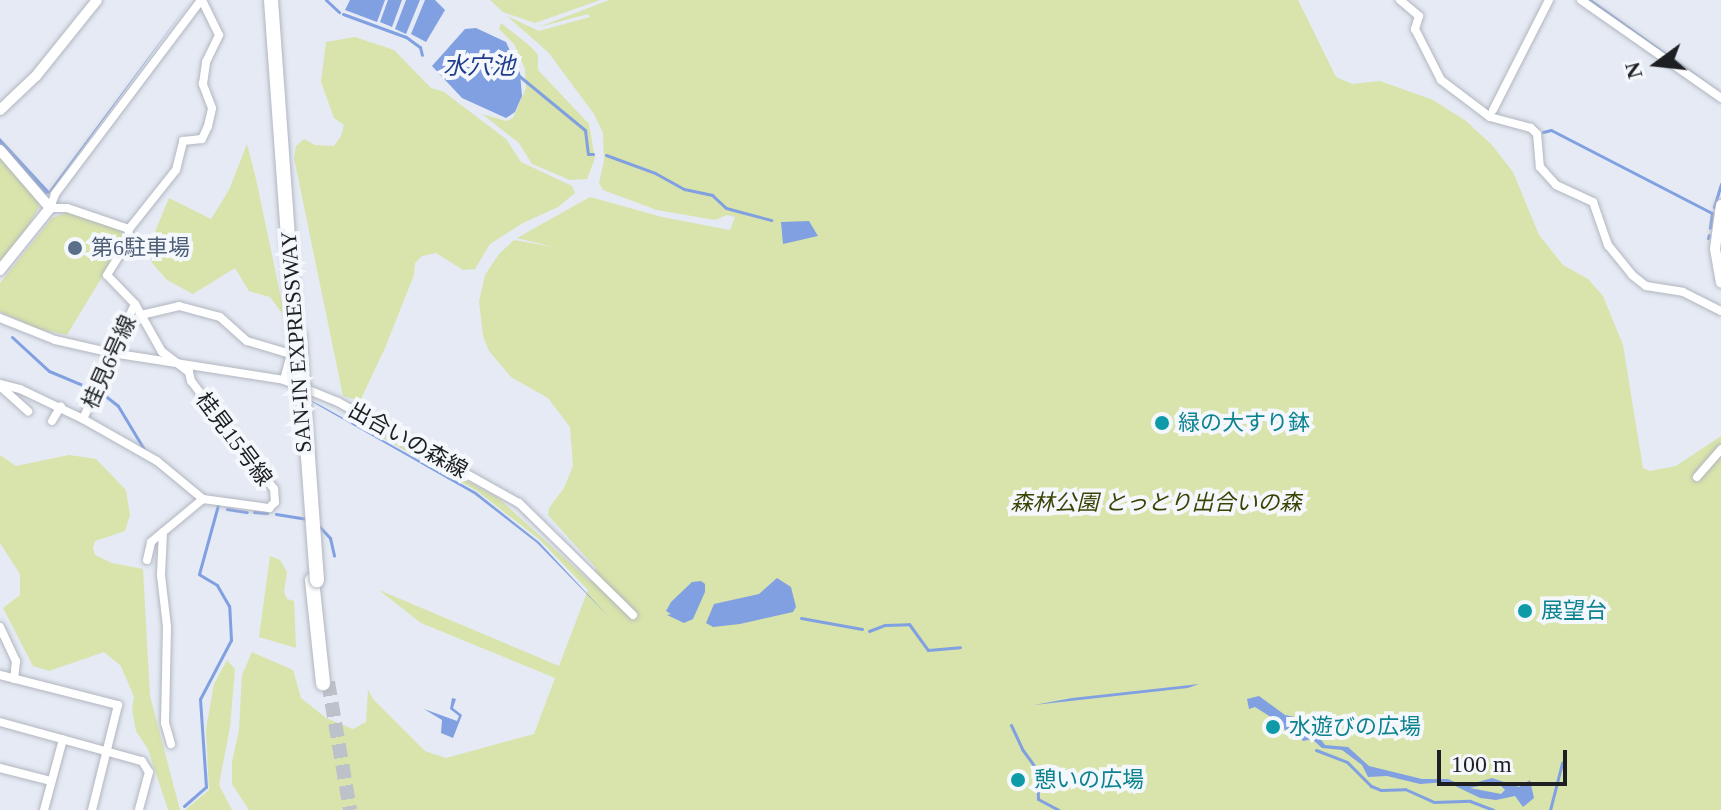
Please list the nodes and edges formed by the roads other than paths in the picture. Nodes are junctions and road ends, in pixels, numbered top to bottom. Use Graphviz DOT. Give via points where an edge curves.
graph roads {
  1 [pos="97,0"];
  2 [pos="202,0"];
  3 [pos="274,0"];
  4 [pos="1400,0"];
  5 [pos="1549,0"];
  6 [pos="1581,0"];
  7 [pos="1721,98"];
  8 [pos="0,110"];
  9 [pos="1493,110"];
  10 [pos="0,150"];
  11 [pos="1721,205"];
  12 [pos="50,208"];
  13 [pos="129,229"];
  14 [pos="0,270"];
  15 [pos="1721,282"];
  16 [pos="135,304"];
  17 [pos="1721,311"];
  18 [pos="141,315"];
  19 [pos="0,318"];
  20 [pos="112,353"];
  21 [pos="179,365"];
  22 [pos="284,380"];
  23 [pos="0,385"];
  24 [pos="61,406"];
  25 [pos="28,411"];
  26 [pos="83,419"];
  27 [pos="52,421"];
  28 [pos="1721,449"];
  29 [pos="1697,477"];
  30 [pos="203,499"];
  31 [pos="163,532"];
  32 [pos="147,560"];
  33 [pos="633,615"];
  34 [pos="0,627"];
  35 [pos="0,675"];
  36 [pos="14,679"];
  37 [pos="325,683"];
  38 [pos="0,722"];
  39 [pos="63,739"];
  40 [pos="171,744"];
  41 [pos="107,751"];
  42 [pos="0,768"];
  43 [pos="51,781"];
  44 [pos="44,810"];
  45 [pos="92,810"];
  46 [pos="139,810"];
  1 -- 8 [label="street" via="36,76"];
  2 -- 12 [label="street" via="55,194"];
  2 -- 13 [label="street, 桂見15号線" via="219,35 203,84 213,112 202,139 183,141 176,170"];
  3 -- 37 [label="highway, SAN-IN EXPRESSWAY, bridge"];
  4 -- 17 [label="street" via="1419,16 1415,29 1441,80 1490,117 1537,134 1540,167 1556,185 1593,202 1608,245 1632,275 1646,286 1676,290"];
  5 -- 9 [label="street"];
  6 -- 7 [label="street"];
  10 -- 12 [label="street"];
  11 -- 15 [label="street" via="1715,249"];
  12 -- 13 [label="street" via="67,208"];
  12 -- 14 [label="street"];
  13 -- 16 [label="street, 桂見15号線" via="128,242 107,275"];
  16 -- 18 [label="street, 桂見15号線"];
  16 -- 20 [label="street, 桂見6号線"];
  18 -- 21 [label="street, 桂見15号線" via="162,352"];
  18 -- 22 [label="street" via="168,306 220,317 247,341 291,354"];
  19 -- 20 [label="street, 出合いの森線" via="55,340"];
  20 -- 21 [label="street, 出合いの森線"];
  20 -- 26 [label="street, 桂見6号線"];
  21 -- 22 [label="street, 出合いの森線"];
  21 -- 30 [label="street, 桂見15号線" via="274,489 275,502 269,508"];
  22 -- 33 [label="street, 出合いの森線" via="338,402 519,503"];
  23 -- 24 [label="street"];
  23 -- 25 [label="street"];
  24 -- 26 [label="street"];
  24 -- 27 [label="street"];
  26 -- 30 [label="street" via="157,461"];
  28 -- 29 [label="street"];
  30 -- 31 [label="street"];
  31 -- 32 [label="street" via="151,542"];
  31 -- 40 [label="street" via="165,723"];
  34 -- 36 [label="street" via="14,655"];
  35 -- 36 [label="street"];
  36 -- 41 [label="street" via="118,705"];
  38 -- 39 [label="street"];
  39 -- 41 [label="street"];
  39 -- 43 [label="street"];
  41 -- 45 [label="street"];
  41 -- 46 [label="street" via="142,761 149,772"];
  42 -- 43 [label="street"];
  43 -- 44 [label="street"];
}
